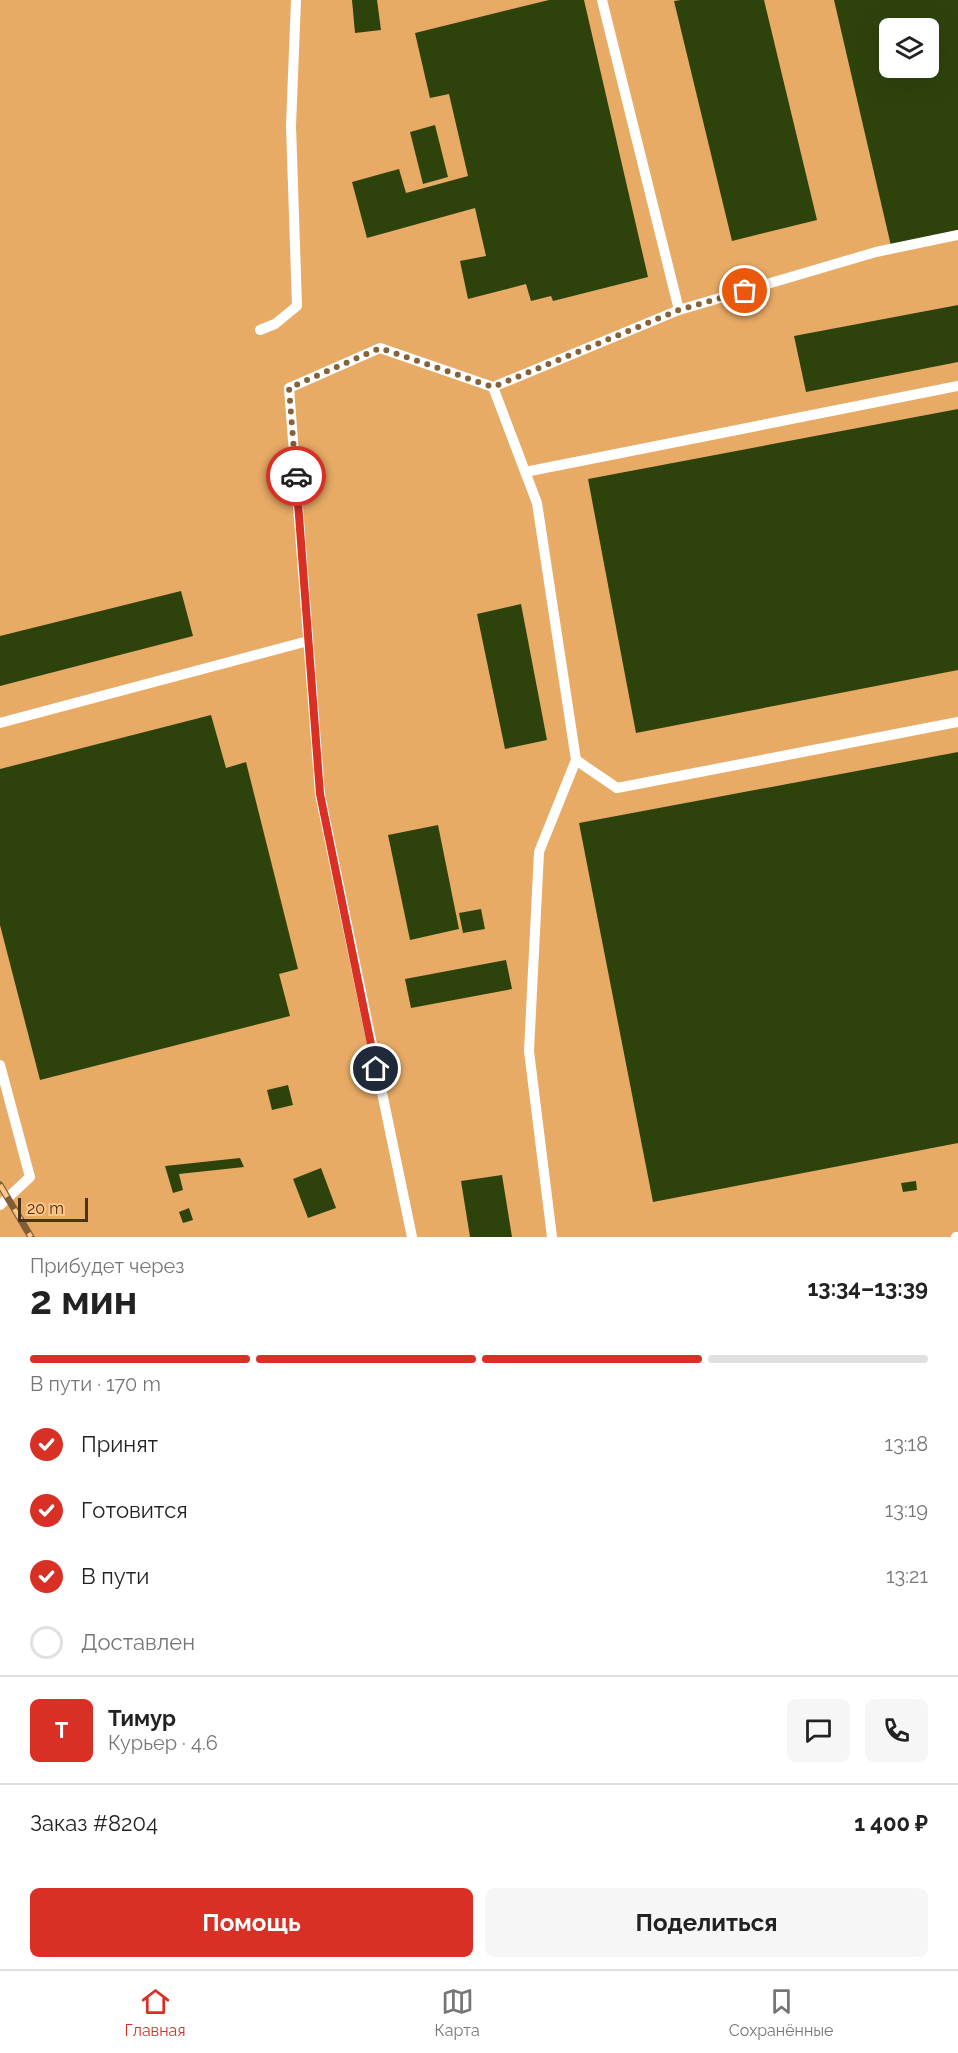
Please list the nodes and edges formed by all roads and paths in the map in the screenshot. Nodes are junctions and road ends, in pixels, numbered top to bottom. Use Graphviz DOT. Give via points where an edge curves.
graph roads {
  1 [pos="296,0"];
  2 [pos="602,0"];
  3 [pos="958,235"];
  4 [pos="679,310"];
  5 [pos="260,330"];
  6 [pos="958,386"];
  7 [pos="493,387"];
  8 [pos="525,472"];
  9 [pos="308,640"];
  10 [pos="958,722"];
  11 [pos="0,723"];
  12 [pos="576,760"];
  13 [pos="0,1065"];
  14 [pos="0,1205"];
  15 [pos="412,1237"];
  16 [pos="552,1237"];
  1 -- 5 [label="lane" via="291,126 297,306"];
  2 -- 4 [label="lane"];
  3 -- 4 [label="lane" via="876,252"];
  4 -- 7 [label="lane"];
  6 -- 8 [label="lane"];
  7 -- 8 [label="lane"];
  7 -- 9 [label="lane" via="380,348 289,388"];
  8 -- 12 [label="lane" via="537,503"];
  9 -- 11 [label="lane"];
  9 -- 15 [label="lane" via="320,794"];
  10 -- 12 [label="lane" via="617,788"];
  12 -- 16 [label="lane" via="539,852 529,1051"];
  13 -- 14 [label="lane" via="30,1177"];
}
